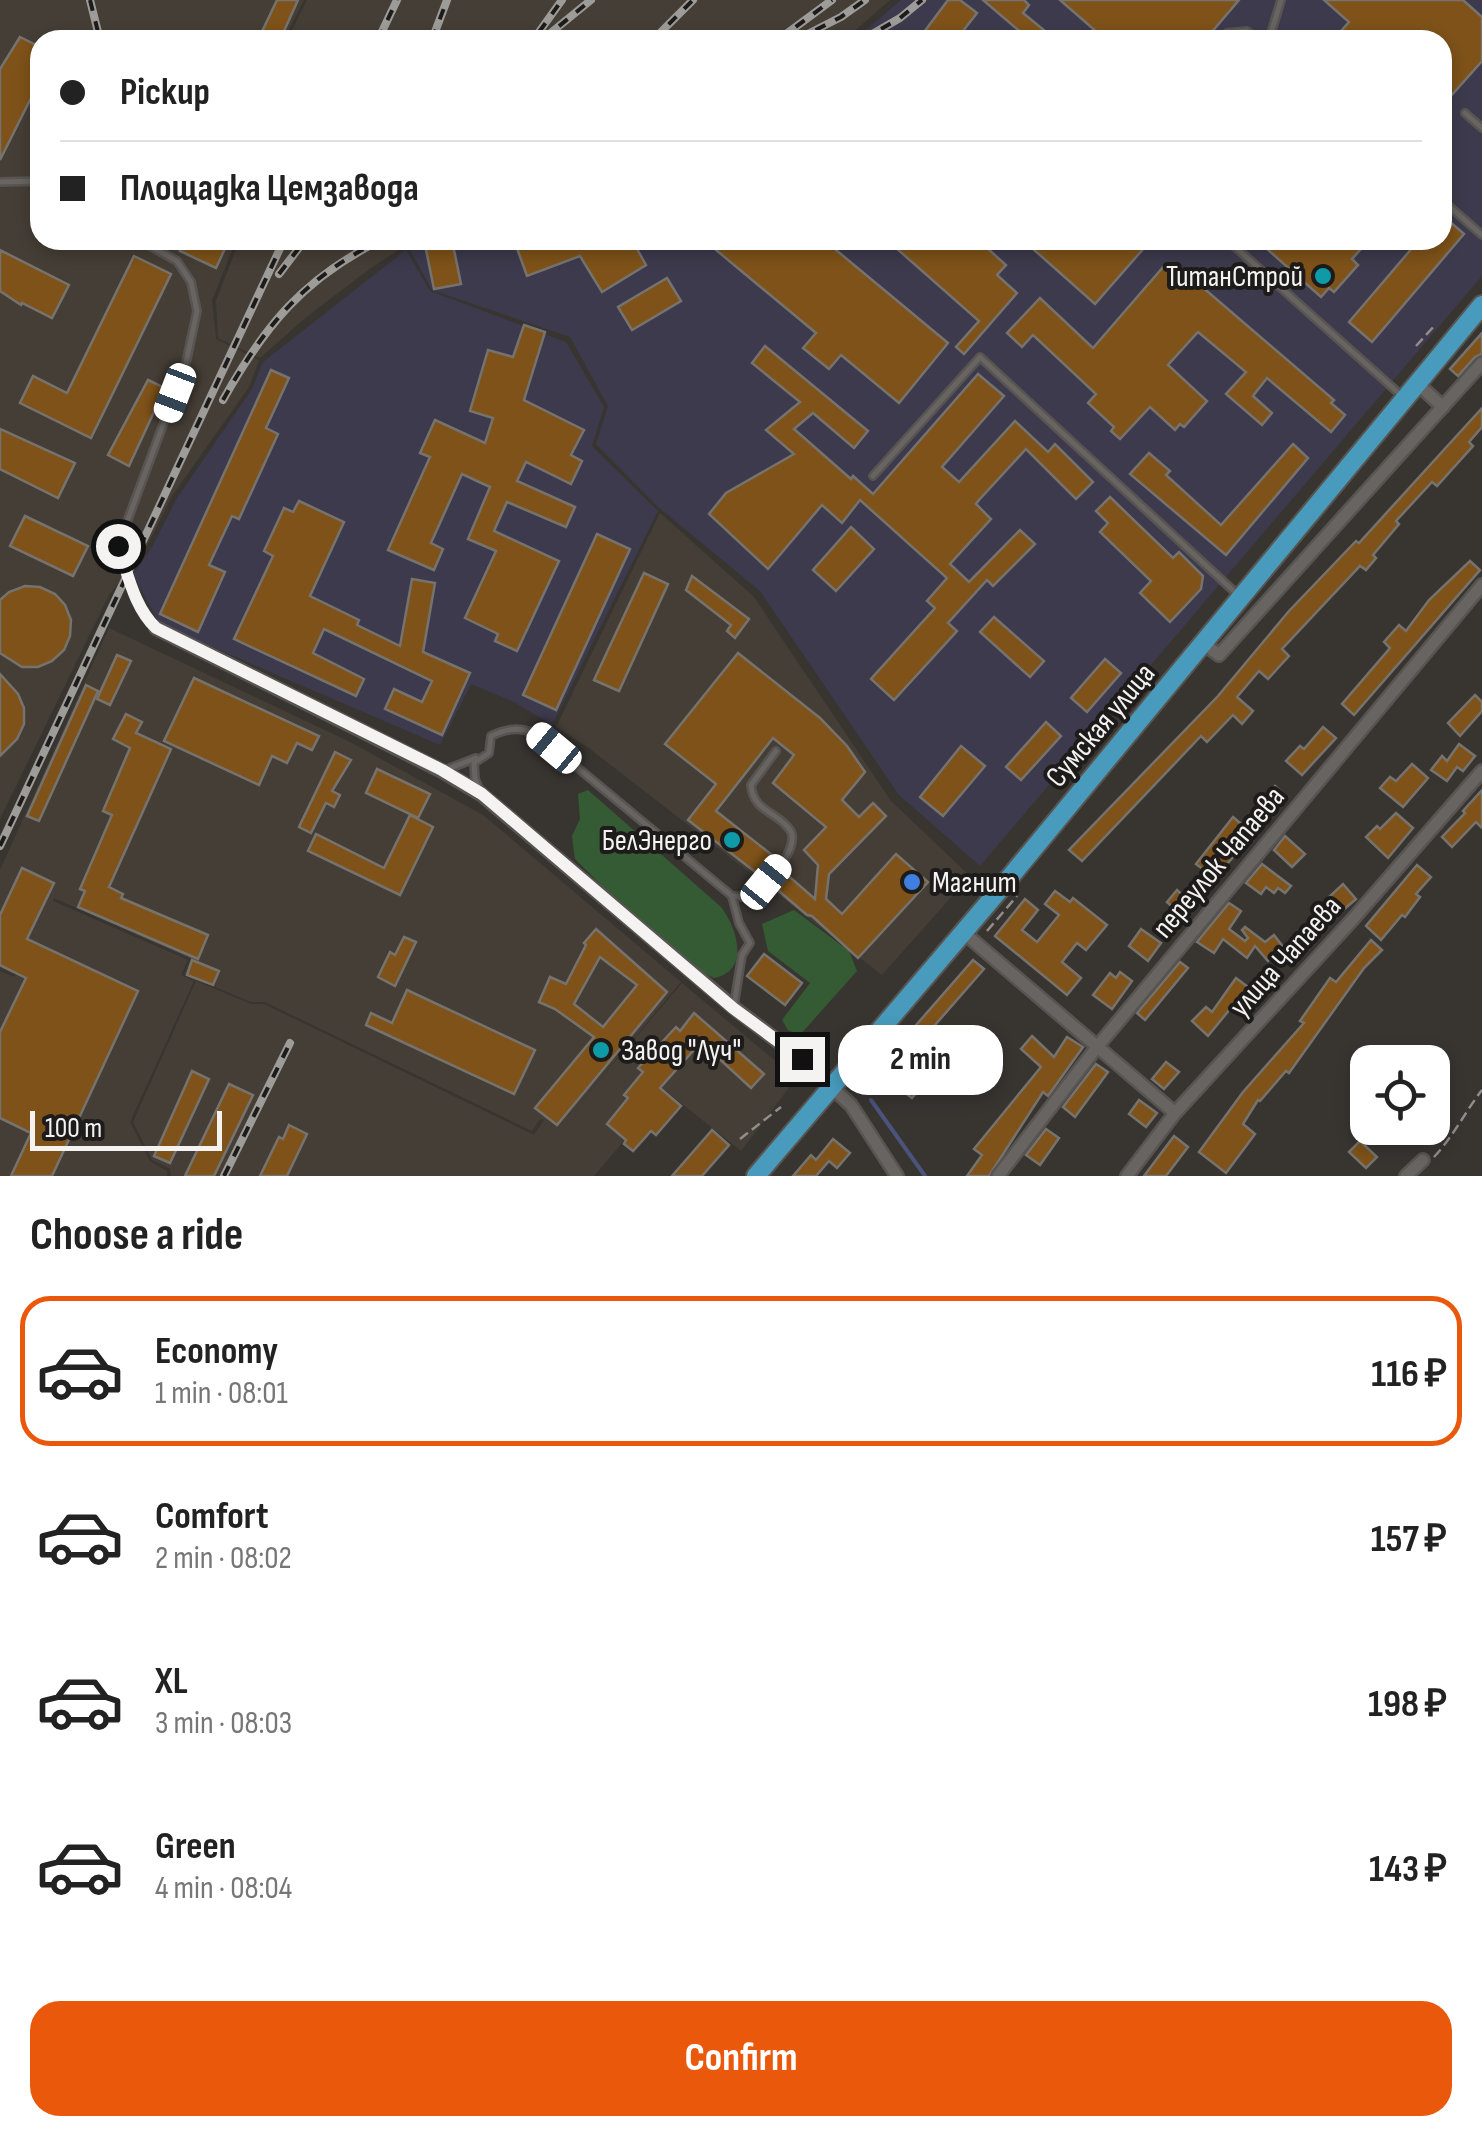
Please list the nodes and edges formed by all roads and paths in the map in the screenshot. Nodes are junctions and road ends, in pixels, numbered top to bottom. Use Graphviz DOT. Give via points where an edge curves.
graph roads {
  1 [pos="1280,0"];
  2 [pos="1272,30"];
  3 [pos="1465,113"];
  4 [pos="1482,128"];
  5 [pos="30,181"];
  6 [pos="0,182"];
  7 [pos="1452,209"];
  8 [pos="1482,235"];
  9 [pos="158,250"];
  10 [pos="1238,250"];
  11 [pos="1482,305"];
  12 [pos="1436,324"];
  13 [pos="1416,346"];
  14 [pos="1482,363"];
  15 [pos="1419,385"];
  16 [pos="1406,399"];
  17 [pos="1443,407"];
  18 [pos="873,476"];
  19 [pos="1482,585"];
  20 [pos="1239,596"];
  21 [pos="156,628"];
  22 [pos="1203,642"];
  23 [pos="776,751"];
  24 [pos="489,753"];
  25 [pos="442,770"];
  26 [pos="1482,771"];
  27 [pos="482,794"];
  28 [pos="732,896"];
  29 [pos="1016,896"];
  30 [pos="987,931"];
  31 [pos="963,932"];
  32 [pos="733,1008"];
  33 [pos="1097,1047"];
  34 [pos="831,1087"];
  35 [pos="1482,1090"];
  36 [pos="781,1106"];
  37 [pos="1175,1113"];
  38 [pos="740,1139"];
  39 [pos="1423,1160"];
  40 [pos="756,1176"];
  41 [pos="897,1176"];
  42 [pos="998,1176"];
  43 [pos="1127,1176"];
  44 [pos="1406,1176"];
  1 -- 2 [label="lane"];
  3 -- 4 [label="lane"];
  5 -- 6 [label="lane"];
  7 -- 8 [label="lane"];
  9 -- 21 [label="lane" via="177,260 192,282 196,311 186,362 118,546 136,601"];
  10 -- 16 [label="lane"];
  11 -- 15 [label="main road, Сумская улица"];
  12 -- 13 [label="path"];
  14 -- 17 [label="street"];
  15 -- 16 [label="main road, Сумская улица"];
  15 -- 17 [label="street"];
  16 -- 20 [label="main road, Сумская улица"];
  17 -- 22 [label="street" via="1219,654"];
  18 -- 20 [label="lane" via="980,357"];
  19 -- 33 [label="street, переулок Чапаева"];
  20 -- 22 [label="main road, Сумская улица"];
  21 -- 25 [label="street"];
  22 -- 31 [label="main road, Сумская улица"];
  23 -- 28 [label="lane" via="751,785 752,797 790,830 792,849 756,894"];
  24 -- 25 [label="lane"];
  24 -- 27 [label="lane" via="474,763"];
  24 -- 28 [label="lane" via="490,736 505,729 537,734"];
  25 -- 27 [label="street"];
  26 -- 37 [label="street, улица Чапаева"];
  27 -- 32 [label="street"];
  28 -- 32 [label="lane" via="750,942"];
  29 -- 30 [label="path"];
  31 -- 33 [label="street"];
  31 -- 34 [label="main road, Сумская улица"];
  32 -- 34 [label="street"];
  33 -- 37 [label="street"];
  33 -- 42 [label="street, переулок Чапаева"];
  34 -- 40 [label="main road, Сумская улица"];
  34 -- 41 [label="street" via="851,1105"];
  35 -- 39 [label="path" via="1450,1141"];
  36 -- 38 [label="path"];
  37 -- 43 [label="street, улица Чапаева"];
  39 -- 44 [label="street"];
}
